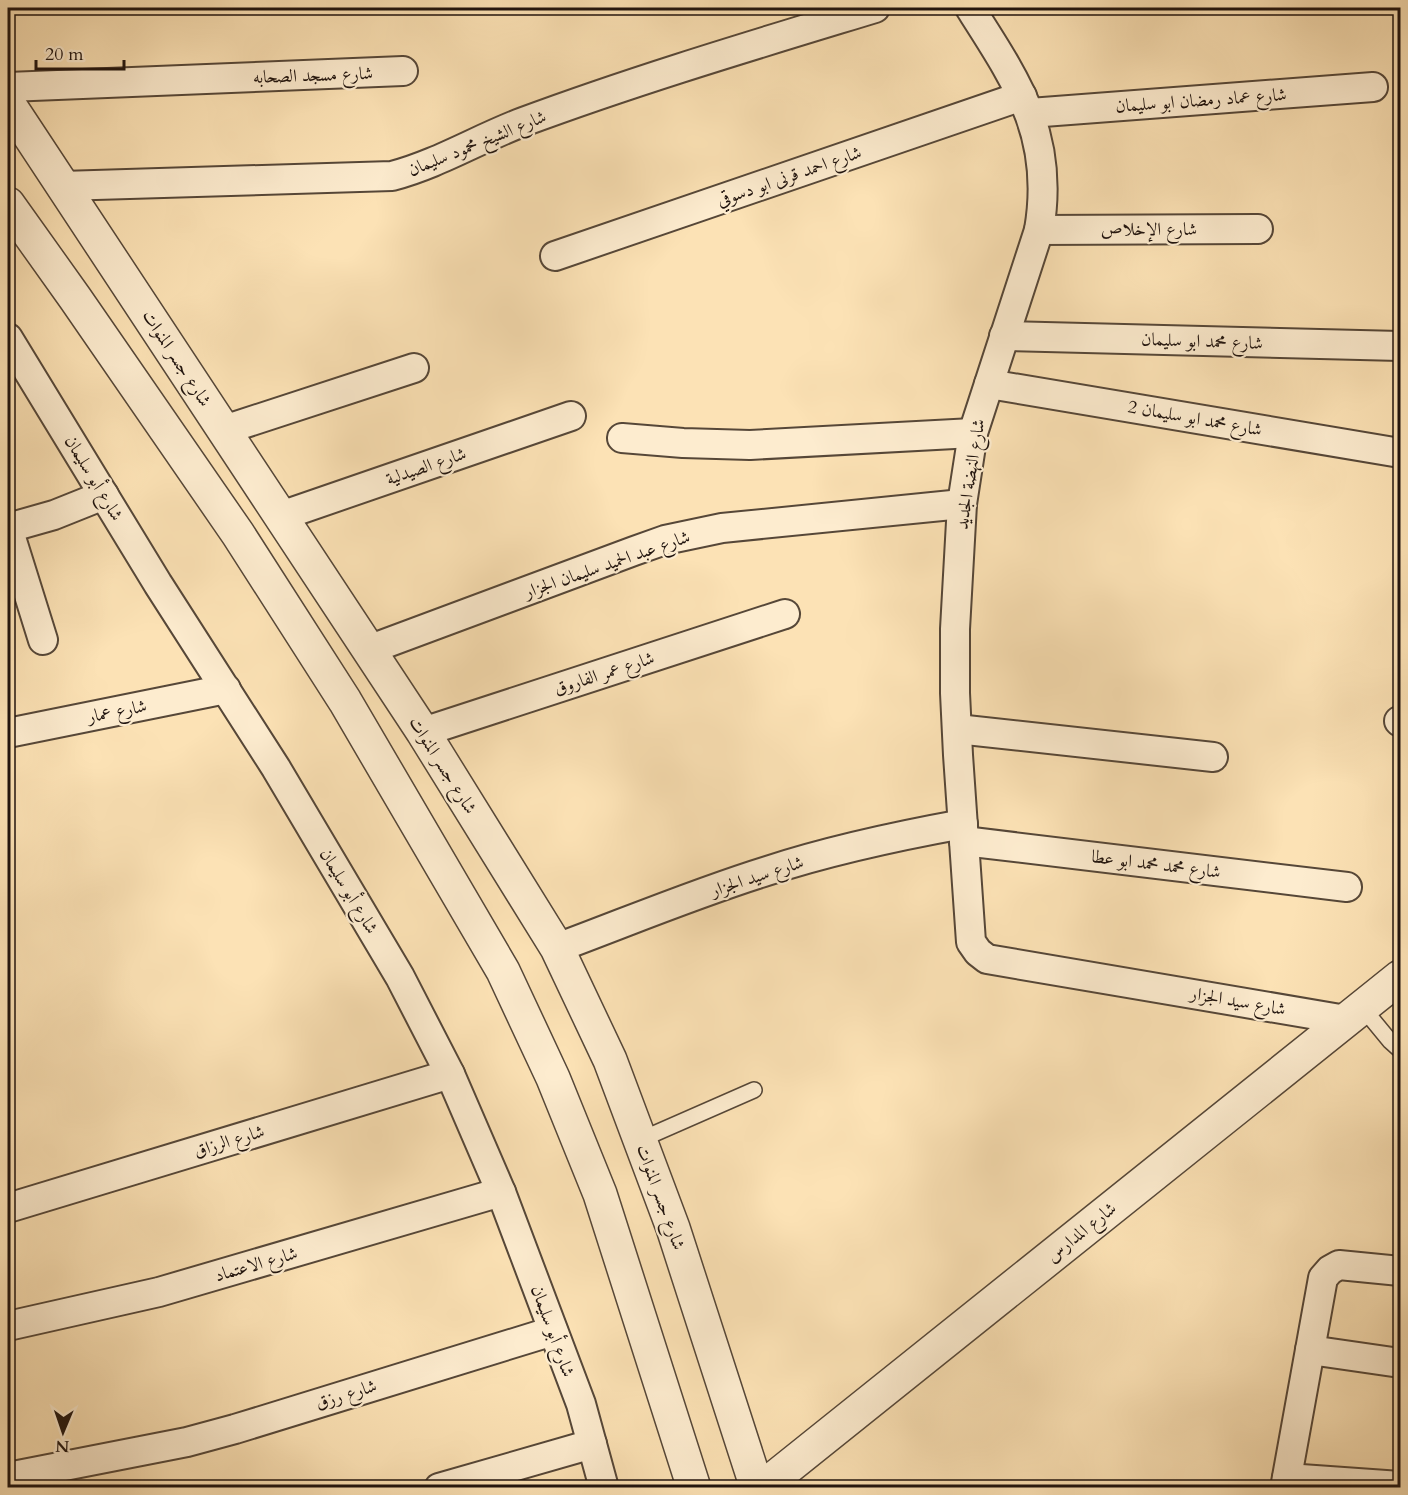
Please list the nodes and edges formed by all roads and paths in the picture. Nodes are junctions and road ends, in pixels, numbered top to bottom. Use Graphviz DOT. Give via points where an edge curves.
graph roads {
  1 [pos="875,8"];
  2 [pos="970,8"];
  3 [pos="403,71"];
  4 [pos="8,87"];
  5 [pos="1372,87"];
  6 [pos="8,104"];
  7 [pos="1026,104"];
  8 [pos="62,186"];
  9 [pos="8,204"];
  10 [pos="1258,229"];
  11 [pos="1039,230"];
  12 [pos="555,256"];
  13 [pos="1005,336"];
  14 [pos="10,345"];
  15 [pos="1401,346"];
  16 [pos="414,368"];
  17 [pos="989,384"];
  18 [pos="571,416"];
  19 [pos="224,430"];
  20 [pos="972,433"];
  21 [pos="622,438"];
  22 [pos="1401,453"];
  23 [pos="104,495"];
  24 [pos="962,504"];
  25 [pos="281,516"];
  26 [pos="8,528"];
  27 [pos="785,614"];
  28 [pos="43,640"];
  29 [pos="368,650"];
  30 [pos="226,689"];
  31 [pos="957,729"];
  32 [pos="423,732"];
  33 [pos="8,733"];
  34 [pos="1213,757"];
  35 [pos="964,832"];
  36 [pos="1347,887"];
  37 [pos="970,931"];
  38 [pos="557,948"];
  39 [pos="1401,977"];
  40 [pos="1354,1013"];
  41 [pos="1401,1050"];
  42 [pos="450,1074"];
  43 [pos="754,1090"];
  44 [pos="640,1140"];
  45 [pos="501,1192"];
  46 [pos="8,1208"];
  47 [pos="1401,1271"];
  48 [pos="8,1326"];
  49 [pos="553,1331"];
  50 [pos="1310,1350"];
  51 [pos="1401,1363"];
  52 [pos="591,1444"];
  53 [pos="8,1477"];
  54 [pos="1286,1483"];
  55 [pos="1401,1486"];
  56 [pos="439,1488"];
  57 [pos="604,1488"];
  58 [pos="694,1488"];
  59 [pos="758,1488"];
  60 [pos="762,1488"];
  1 -- 8 [label="street, شارع الشيخ محمود سليمان" via="521,123 419,169 392,176"];
  2 -- 7 [label="street, شارع النهضة الجديد"];
  3 -- 4 [label="street, شارع مسجد الصحابه"];
  5 -- 7 [label="street, شارع عماد رمضان ابو سليمان"];
  6 -- 8 [label="street, شارع جسر المنوات"];
  7 -- 11 [label="street, شارع النهضة الجديد" via="1042,159 1044,206"];
  7 -- 12 [label="street, شارع احمد قرنى ابو دسوقي"];
  8 -- 19 [label="street, شارع جسر المنوات"];
  9 -- 58 [label="street" via="238,534 345,701 503,971 553,1078 600,1194"];
  10 -- 11 [label="street, شارع الإخلاص"];
  11 -- 13 [label="street, شارع النهضة الجديد"];
  13 -- 15 [label="street, شارع محمد ابو سليمان"];
  13 -- 17 [label="street, شارع النهضة الجديد"];
  14 -- 23 [label="street, شارع أبو سليمان"];
  16 -- 19 [label="street"];
  17 -- 20 [label="street, شارع النهضة الجديد"];
  17 -- 22 [label="street, شارع محمد ابو سليمان 2"];
  18 -- 25 [label="street, شارع الصيدلية"];
  19 -- 25 [label="street, شارع جسر المنوات"];
  20 -- 21 [label="street" via="750,446"];
  20 -- 24 [label="street, شارع النهضة الجديد"];
  23 -- 26 [label="street"];
  23 -- 30 [label="street, شارع أبو سليمان"];
  24 -- 29 [label="street, شارع عبد الحميد سليمان الجزار" via="694,533 634,551"];
  24 -- 31 [label="street, شارع النهضة الجديد" via="955,630"];
  25 -- 29 [label="street, شارع جسر المنوات"];
  26 -- 28 [label="street"];
  27 -- 32 [label="street, شارع عمر الفاروق"];
  29 -- 32 [label="street, شارع جسر المنوات"];
  30 -- 33 [label="street, شارع عمار"];
  30 -- 42 [label="street, شارع أبو سليمان" via="400,977"];
  31 -- 34 [label="street"];
  31 -- 35 [label="street, شارع النهضة الجديد"];
  32 -- 38 [label="street, شارع جسر المنوات"];
  35 -- 36 [label="street, شارع محمد محمد ابو عطا"];
  35 -- 37 [label="street, شارع النهضة الجديد"];
  35 -- 38 [label="street, شارع سيد الجزار" via="855,846 767,871"];
  37 -- 40 [label="street, شارع سيد الجزار" via="971,942 987,959"];
  38 -- 44 [label="street, شارع جسر المنوات" via="610,1060"];
  39 -- 40 [label="street, شارع المدارس"];
  40 -- 41 [label="lane"];
  40 -- 60 [label="street, شارع المدارس"];
  42 -- 45 [label="street, شارع أبو سليمان"];
  42 -- 46 [label="street, شارع الرزاق"];
  43 -- 44 [label="lane"];
  44 -- 59 [label="street, شارع جسر المنوات"];
  45 -- 48 [label="street, شارع الاعتماد" via="159,1292"];
  45 -- 49 [label="street, شارع أبو سليمان"];
  47 -- 50 [label="street" via="1350,1265 1330,1269 1323,1278"];
  49 -- 52 [label="street, شارع أبو سليمان"];
  49 -- 53 [label="street, شارع رزق" via="187,1442"];
  50 -- 51 [label="street"];
  50 -- 54 [label="street"];
  52 -- 56 [label="street"];
  52 -- 57 [label="street, شارع أبو سليمان"];
  54 -- 55 [label="street"];
}
